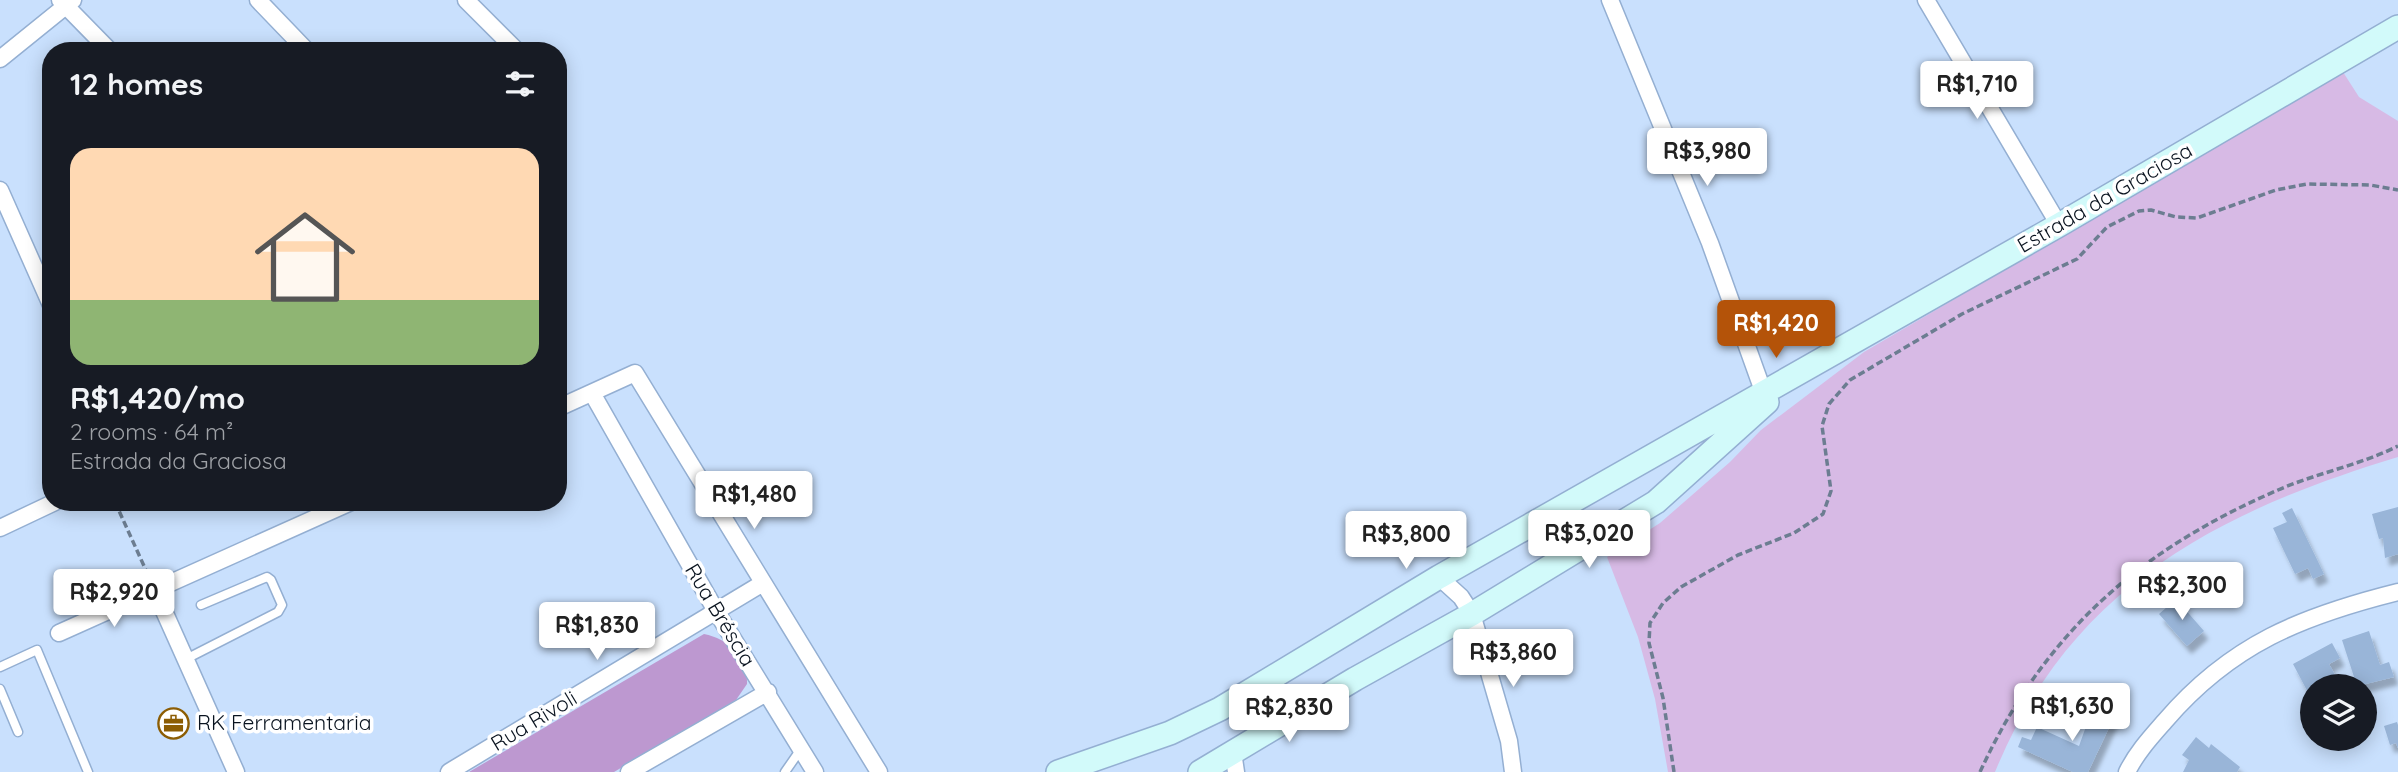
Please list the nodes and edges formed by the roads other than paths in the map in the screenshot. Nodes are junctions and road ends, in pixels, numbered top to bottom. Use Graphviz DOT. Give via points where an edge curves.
graph roads {
  1 [pos="258,0"];
  2 [pos="466,0"];
  3 [pos="1610,0"];
  4 [pos="1926,0"];
  5 [pos="66,2"];
  6 [pos="2398,27"];
  7 [pos="102,42"];
  8 [pos="298,42"];
  9 [pos="508,42"];
  10 [pos="0,59"];
  11 [pos="0,190"];
  12 [pos="2059,225"];
  13 [pos="42,285"];
  14 [pos="592,393"];
  15 [pos="1765,397"];
  16 [pos="567,404"];
  17 [pos="42,508"];
  18 [pos="331,511"];
  19 [pos="0,528"];
  20 [pos="1438,577"];
  21 [pos="764,583"];
  22 [pos="155,591"];
  23 [pos="2398,592"];
  24 [pos="201,605"];
  25 [pos="716,611"];
  26 [pos="1472,614"];
  27 [pos="59,633"];
  28 [pos="186,659"];
  29 [pos="0,667"];
  30 [pos="0,688"];
  31 [pos="768,692"];
  32 [pos="18,732"];
  33 [pos="801,749"];
  34 [pos="1234,762"];
  35 [pos="88,772"];
  36 [pos="236,772"];
  37 [pos="449,772"];
  38 [pos="629,772"];
  39 [pos="785,772"];
  40 [pos="815,772"];
  41 [pos="879,772"];
  42 [pos="1058,772"];
  43 [pos="1200,772"];
  44 [pos="1513,772"];
  45 [pos="2127,772"];
  1 -- 8 [label="street"];
  2 -- 9 [label="street"];
  3 -- 15 [label="street" via="1710,243"];
  4 -- 12 [label="street"];
  5 -- 7 [label="street"];
  5 -- 10 [label="street"];
  6 -- 12 [label="main road, Estrada da Graciosa"];
  11 -- 13 [label="street"];
  12 -- 15 [label="main road, Estrada da Graciosa" via="1810,366"];
  14 -- 16 [label="street"];
  14 -- 21 [label="street" via="635,373"];
  14 -- 25 [label="street, Rua Bréscia"];
  15 -- 20 [label="main road, Estrada da Graciosa"];
  15 -- 26 [label="main road, Estrada da Graciosa" via="1656,502"];
  17 -- 19 [label="street"];
  18 -- 22 [label="street"];
  20 -- 26 [label="street"];
  20 -- 42 [label="main road, Estrada da Graciosa" via="1220,709 1170,733"];
  21 -- 25 [label="street, Rua Rivoli"];
  21 -- 41 [label="street"];
  22 -- 27 [label="street"];
  22 -- 28 [label="street"];
  23 -- 45 [label="street" via="2297,622 2242,650 2184,699"];
  24 -- 28 [label="lane" via="267,577 282,605 278,612"];
  25 -- 31 [label="street, Rua Bréscia"];
  25 -- 37 [label="street, Rua Rivoli"];
  26 -- 34 [label="main road, Estrada da Graciosa"];
  26 -- 44 [label="street" via="1509,741"];
  28 -- 36 [label="street"];
  29 -- 35 [label="lane" via="37,650"];
  30 -- 32 [label="lane"];
  31 -- 33 [label="street, Rua Bréscia"];
  31 -- 38 [label="street"];
  33 -- 39 [label="lane"];
  33 -- 40 [label="street, Rua Bréscia"];
  34 -- 43 [label="main road, Estrada da Graciosa"];
}
